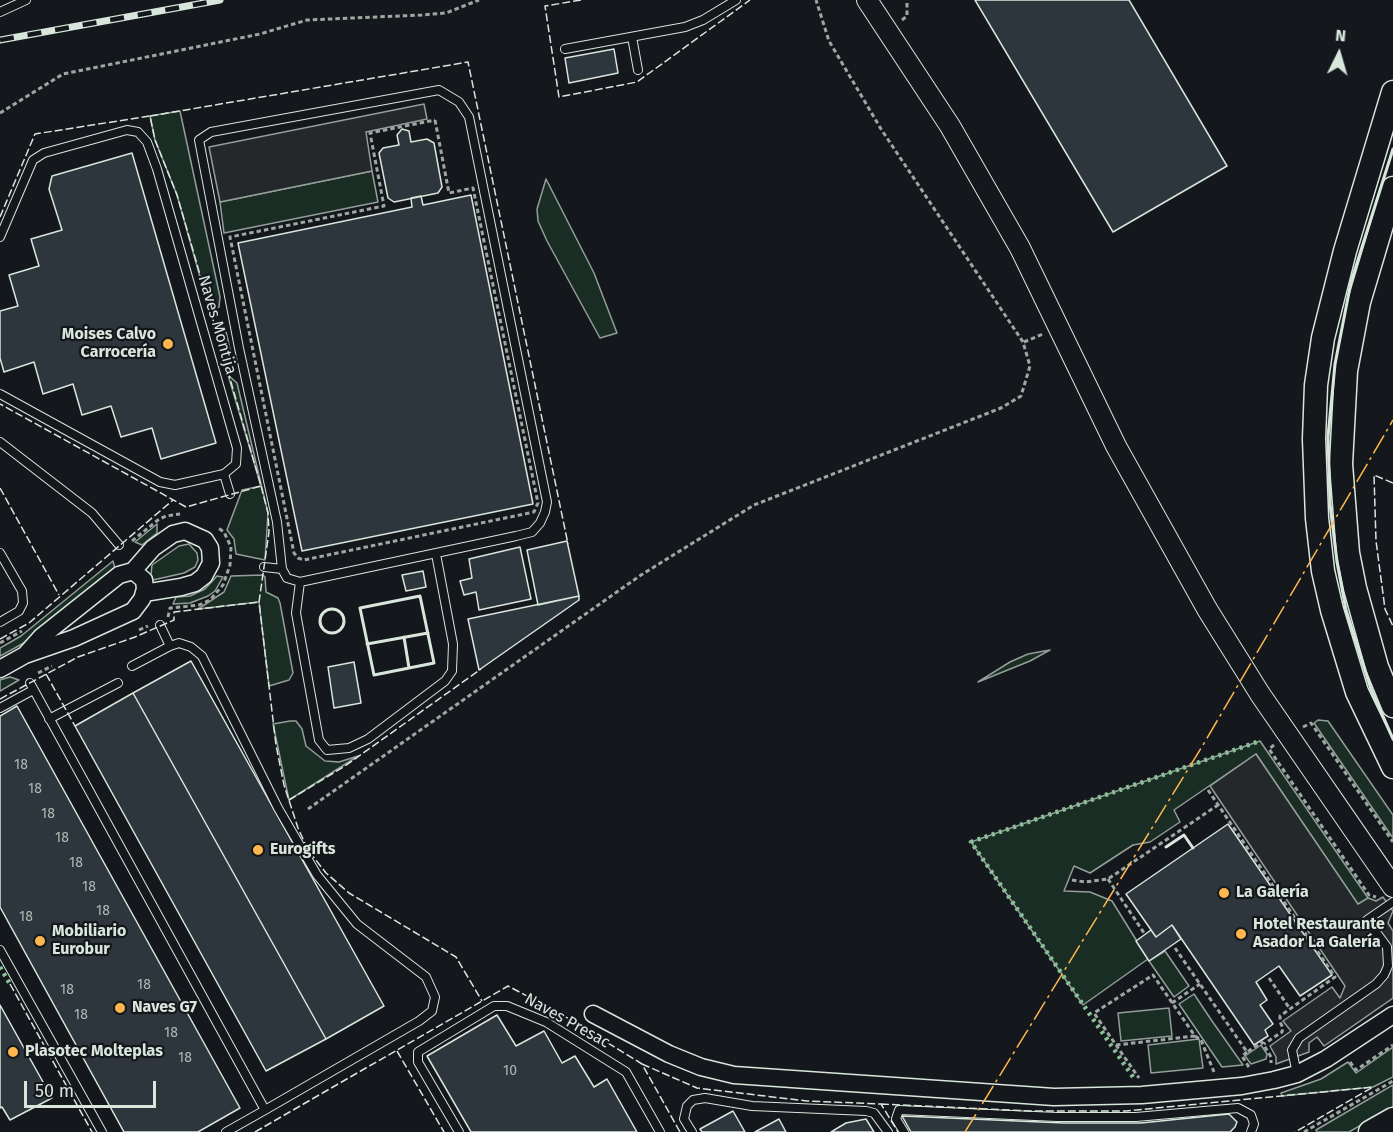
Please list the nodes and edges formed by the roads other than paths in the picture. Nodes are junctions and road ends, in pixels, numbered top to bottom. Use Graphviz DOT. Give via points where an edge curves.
graph roads {
  1 [pos="26,0"];
  2 [pos="736,0"];
  3 [pos="867,0"];
  4 [pos="0,12"];
  5 [pos="632,37"];
  6 [pos="565,49"];
  7 [pos="638,70"];
  8 [pos="1393,92"];
  9 [pos="1393,188"];
  10 [pos="0,237"];
  11 [pos="0,394"];
  12 [pos="0,442"];
  13 [pos="224,474"];
  14 [pos="230,494"];
  15 [pos="119,545"];
  16 [pos="0,553"];
  17 [pos="435,554"];
  18 [pos="264,567"];
  19 [pos="282,568"];
  20 [pos="133,571"];
  21 [pos="300,582"];
  22 [pos="144,593"];
  23 [pos="0,622"];
  24 [pos="160,625"];
  25 [pos="170,646"];
  26 [pos="25,655"];
  27 [pos="132,666"];
  28 [pos="0,669"];
  29 [pos="118,683"];
  30 [pos="1393,706"];
  31 [pos="0,708"];
  32 [pos="49,720"];
  33 [pos="1393,767"];
  34 [pos="1387,891"];
  35 [pos="1393,902"];
  36 [pos="0,950"];
  37 [pos="593,1014"];
  38 [pos="1393,1015"];
  39 [pos="1297,1074"];
  40 [pos="265,1110"];
  41 [pos="1393,1119"];
  42 [pos="102,1132"];
  43 [pos="226,1132"];
  44 [pos="459,1132"];
  45 [pos="660,1132"];
  46 [pos="692,1132"];
  47 [pos="888,1132"];
  48 [pos="904,1132"];
  49 [pos="1251,1132"];
  50 [pos="1371,1132"];
  1 -- 4 [label="lane"];
  2 -- 5 [label="lane" via="685,27"];
  3 -- 34 [label="street" via="950,126 1020,248 1116,447 1207,609"];
  5 -- 6 [label="lane"];
  5 -- 7 [label="lane"];
  8 -- 33 [label="main road" via="1323,338 1314,439 1317,518 1332,610 1357,692"];
  9 -- 30 [label="main road" via="1359,302 1346,371 1341,464 1348,553 1355,588 1377,667"];
  10 -- 13 [label="lane, Naves Montija" via="33,160 44,153 127,130 138,132 147,142 157,169 237,448 236,464"];
  11 -- 13 [label="lane" via="160,482 175,485"];
  12 -- 15 [label="lane" via="92,513"];
  13 -- 14 [label="lane"];
  16 -- 23 [label="lane" via="22,591 23,603 19,611"];
  17 -- 19 [label="lane" via="532,532 540,523 547,502 469,117 459,102 439,90 211,132 199,140 238,348 277,522"];
  17 -- 21 [label="lane"];
  17 -- 21 [label="lane" via="453,644 452,671 446,681 368,739 349,748 327,750 319,740 296,613"];
  18 -- 19 [label="lane"];
  19 -- 21 [label="lane" via="287,578"];
  20 -- 22 [label="street" via="144,580"];
  20 -- 22 [label="street" via="153,548 173,534 195,534 210,549 211,563 195,583"];
  20 -- 26 [label="street" via="120,575 96,593 41,636"];
  22 -- 26 [label="street" via="139,606 122,617"];
  24 -- 25 [label="lane"];
  25 -- 27 [label="lane"];
  25 -- 40 [label="lane" via="179,643 202,656 278,808 317,875 357,924 426,977 435,997 432,1011 419,1021"];
  26 -- 28 [label="street"];
  29 -- 32 [label="lane"];
  31 -- 32 [label="lane" via="31,686"];
  32 -- 40 [label="lane"];
  35 -- 39 [label="lane" via="1367,920 1383,939 1388,966 1376,984 1299,1038 1292,1050"];
  36 -- 42 [label="lane"];
  37 -- 39 [label="street" via="701,1067 769,1078 1054,1097 1191,1091 1242,1086"];
  38 -- 39 [label="street"];
  40 -- 43 [label="lane"];
  41 -- 50 [label="main road"];
  44 -- 45 [label="lane, Naves Presac" via="418,1062 418,1053 494,1006 507,1006 546,1022 626,1072"];
  46 -- 47 [label="lane" via="684,1119 687,1106 693,1100 705,1098 752,1106 866,1111 874,1113"];
  48 -- 49 [label="lane" via="896,1119 899,1110 1058,1118 1136,1117 1238,1108 1251,1115"];
}
